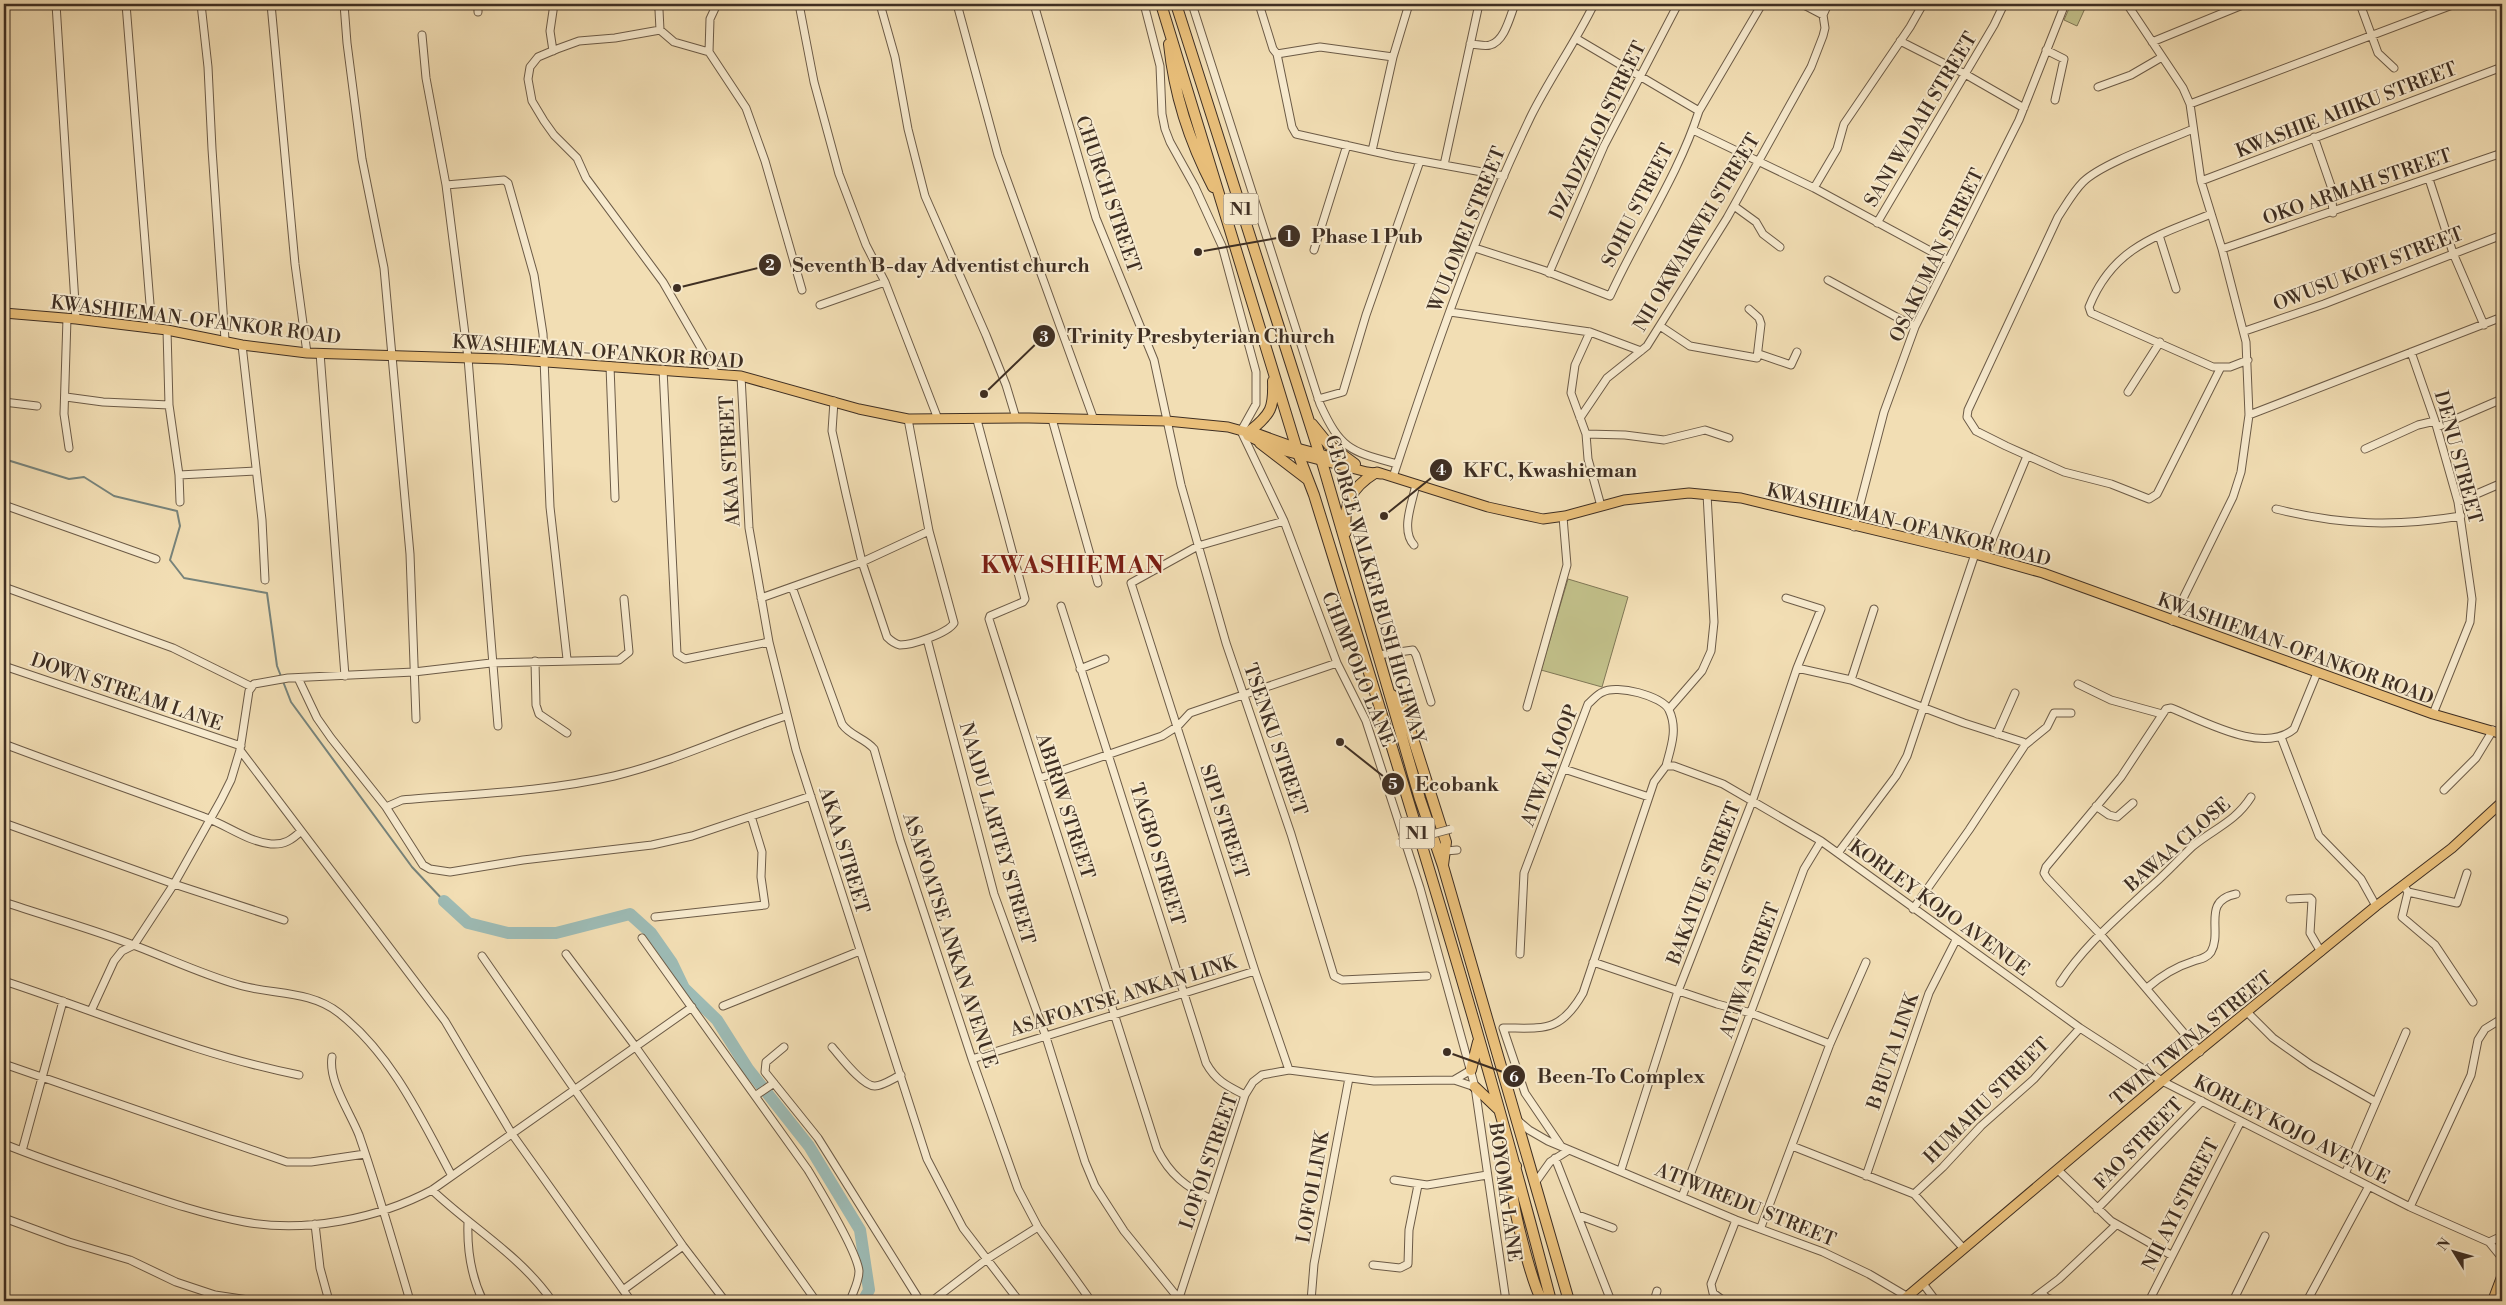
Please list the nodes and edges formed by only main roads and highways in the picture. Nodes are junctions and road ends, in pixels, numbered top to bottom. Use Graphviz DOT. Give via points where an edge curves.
graph roads {
  1 [pos="1161,4"];
  2 [pos="1176,4"];
  3 [pos="4,313"];
  4 [pos="1273,367"];
  5 [pos="1306,414"];
  6 [pos="1246,431"];
  7 [pos="1260,443"];
  8 [pos="1298,452"];
  9 [pos="1321,458"];
  10 [pos="1355,464"];
  11 [pos="1378,473"];
  12 [pos="1308,480"];
  13 [pos="1347,548"];
  14 [pos="1389,693"];
  15 [pos="2498,732"];
  16 [pos="2502,802"];
  17 [pos="1443,866"];
  18 [pos="1479,1039"];
  19 [pos="1471,1070"];
  20 [pos="1475,1088"];
  21 [pos="1500,1111"];
  22 [pos="1516,1165"];
  23 [pos="2502,1277"];
  24 [pos="1905,1299"];
  25 [pos="1542,1301"];
  26 [pos="1551,1301"];
  27 [pos="1569,1301"];
  28 [pos="2494,1301"];
  1 -- 4 [label="highway, GEORGE WALKER BUSH HIGHWAY / N1" via="1167,23 1173,77 1199,160 1222,206"];
  2 -- 5 [label="highway, GEORGE WALKER BUSH HIGHWAY / N1"];
  3 -- 6 [label="main road, KWASHIEMAN-OFANKOR ROAD" via="167,330 242,345 307,353 544,361 741,376 908,419 1167,421 1228,426"];
  4 -- 6 [label="highway" via="1273,405 1262,421"];
  4 -- 8 [label="highway, GEORGE WALKER BUSH HIGHWAY / N1"];
  5 -- 9 [label="highway, GEORGE WALKER BUSH HIGHWAY / N1"];
  5 -- 10 [label="highway" via="1329,445"];
  6 -- 7 [label="main road, KWASHIEMAN-OFANKOR ROAD"];
  6 -- 8 [label="main road, KWASHIEMAN-OFANKOR ROAD"];
  7 -- 8 [label="main road, KWASHIEMAN-OFANKOR ROAD"];
  7 -- 12 [label="highway"];
  8 -- 9 [label="main road, KWASHIEMAN-OFANKOR ROAD"];
  8 -- 12 [label="highway, GEORGE WALKER BUSH HIGHWAY / N1"];
  9 -- 10 [label="main road, KWASHIEMAN-OFANKOR ROAD"];
  9 -- 11 [label="main road, KWASHIEMAN-OFANKOR ROAD"];
  9 -- 13 [label="highway, GEORGE WALKER BUSH HIGHWAY / N1"];
  10 -- 11 [label="main road, KWASHIEMAN-OFANKOR ROAD"];
  11 -- 13 [label="highway" via="1360,482 1346,506"];
  11 -- 15 [label="main road, KWASHIEMAN-OFANKOR ROAD" via="1533,518 1563,516 1654,495 1707,494 1741,498 1975,554 2042,574 2433,714"];
  12 -- 18 [label="highway, GEORGE WALKER BUSH HIGHWAY / N1"];
  13 -- 14 [label="highway, GEORGE WALKER BUSH HIGHWAY / N1"];
  14 -- 17 [label="highway, GEORGE WALKER BUSH HIGHWAY / N1"];
  14 -- 17 [label="highway" via="1399,700 1441,810 1446,842"];
  16 -- 24 [label="main road, TWIN TWINA STREET" via="2406,889 2376,906"];
  17 -- 27 [label="highway, GEORGE WALKER BUSH HIGHWAY / N1"];
  18 -- 19 [label="highway"];
  18 -- 21 [label="highway, GEORGE WALKER BUSH HIGHWAY / N1"];
  20 -- 21 [label="highway"];
  21 -- 22 [label="highway, GEORGE WALKER BUSH HIGHWAY / N1"];
  22 -- 25 [label="highway" via="1513,1198 1534,1287"];
  22 -- 26 [label="highway, GEORGE WALKER BUSH HIGHWAY / N1"];
  23 -- 28 [label="highway"];
}
